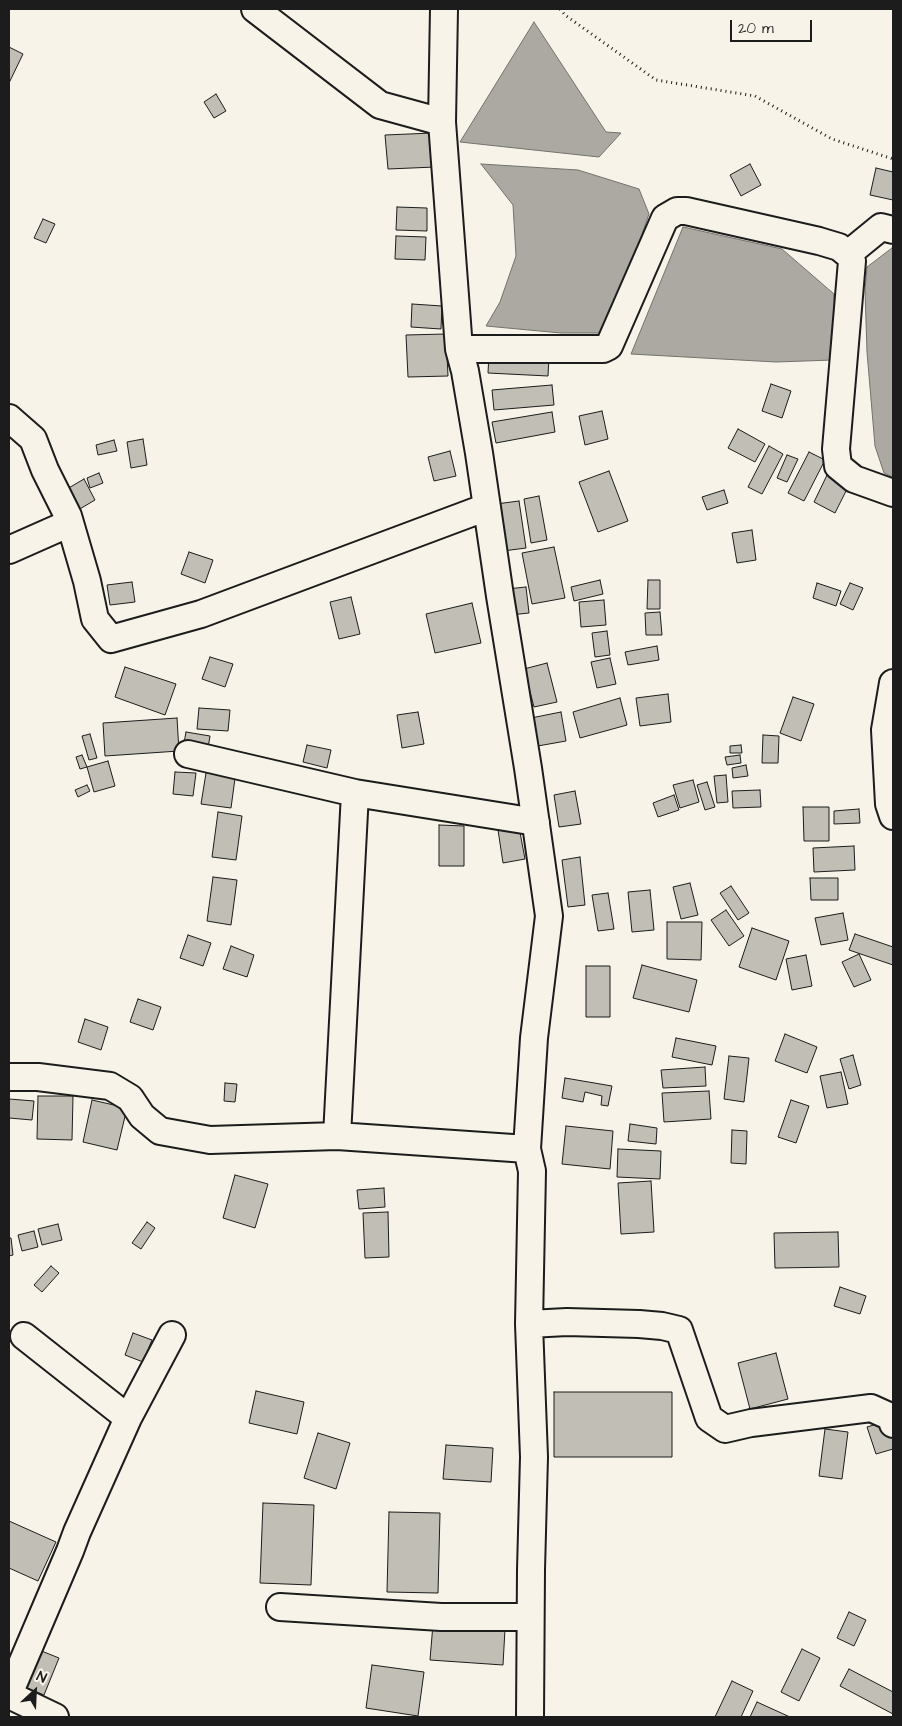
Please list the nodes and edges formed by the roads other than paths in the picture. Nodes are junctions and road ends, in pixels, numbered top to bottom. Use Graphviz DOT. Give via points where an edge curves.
graph roads {
  1 [pos="255,9"];
  2 [pos="444,9"];
  3 [pos="442,122"];
  4 [pos="893,230"];
  5 [pos="848,254"];
  6 [pos="459,348"];
  7 [pos="9,418"];
  8 [pos="893,493"];
  9 [pos="487,507"];
  10 [pos="70,523"];
  11 [pos="9,550"];
  12 [pos="893,683"];
  13 [pos="188,754"];
  14 [pos="355,793"];
  15 [pos="893,816"];
  16 [pos="536,822"];
  17 [pos="9,1076"];
  18 [pos="337,1136"];
  19 [pos="527,1149"];
  20 [pos="529,1324"];
  21 [pos="172,1335"];
  22 [pos="24,1336"];
  23 [pos="128,1418"];
  24 [pos="893,1424"];
  25 [pos="280,1606"];
  26 [pos="530,1617"];
  27 [pos="9,1695"];
  28 [pos="55,1717"];
  29 [pos="530,1717"];
  1 -- 3 [label="street" via="380,105"];
  2 -- 3 [label="street"];
  3 -- 6 [label="street"];
  4 -- 5 [label="street" via="881,227"];
  5 -- 6 [label="street" via="819,241 677,210 665,218 609,346"];
  5 -- 8 [label="street" via="852,261 836,449 838,466 854,479"];
  6 -- 9 [label="street"];
  7 -- 10 [label="street" via="33,439"];
  9 -- 10 [label="street" via="201,614 111,639 95,619"];
  9 -- 16 [label="street"];
  10 -- 11 [label="street"];
  12 -- 15 [label="street" via="885,730 889,804"];
  13 -- 14 [label="street"];
  14 -- 16 [label="street"];
  14 -- 18 [label="street"];
  16 -- 19 [label="street" via="548,916 534,1038"];
  17 -- 18 [label="street" via="110,1086 130,1098 142,1116 160,1131 210,1140"];
  18 -- 19 [label="street"];
  19 -- 20 [label="street" via="532,1171"];
  20 -- 24 [label="street" via="639,1324 679,1330 709,1418 725,1429 872,1408 891,1417"];
  20 -- 26 [label="street" via="534,1457"];
  21 -- 23 [label="street"];
  22 -- 23 [label="street"];
  23 -- 27 [label="street"];
  25 -- 26 [label="street" via="441,1617"];
  26 -- 29 [label="street"];
  27 -- 28 [label="street"];
}
